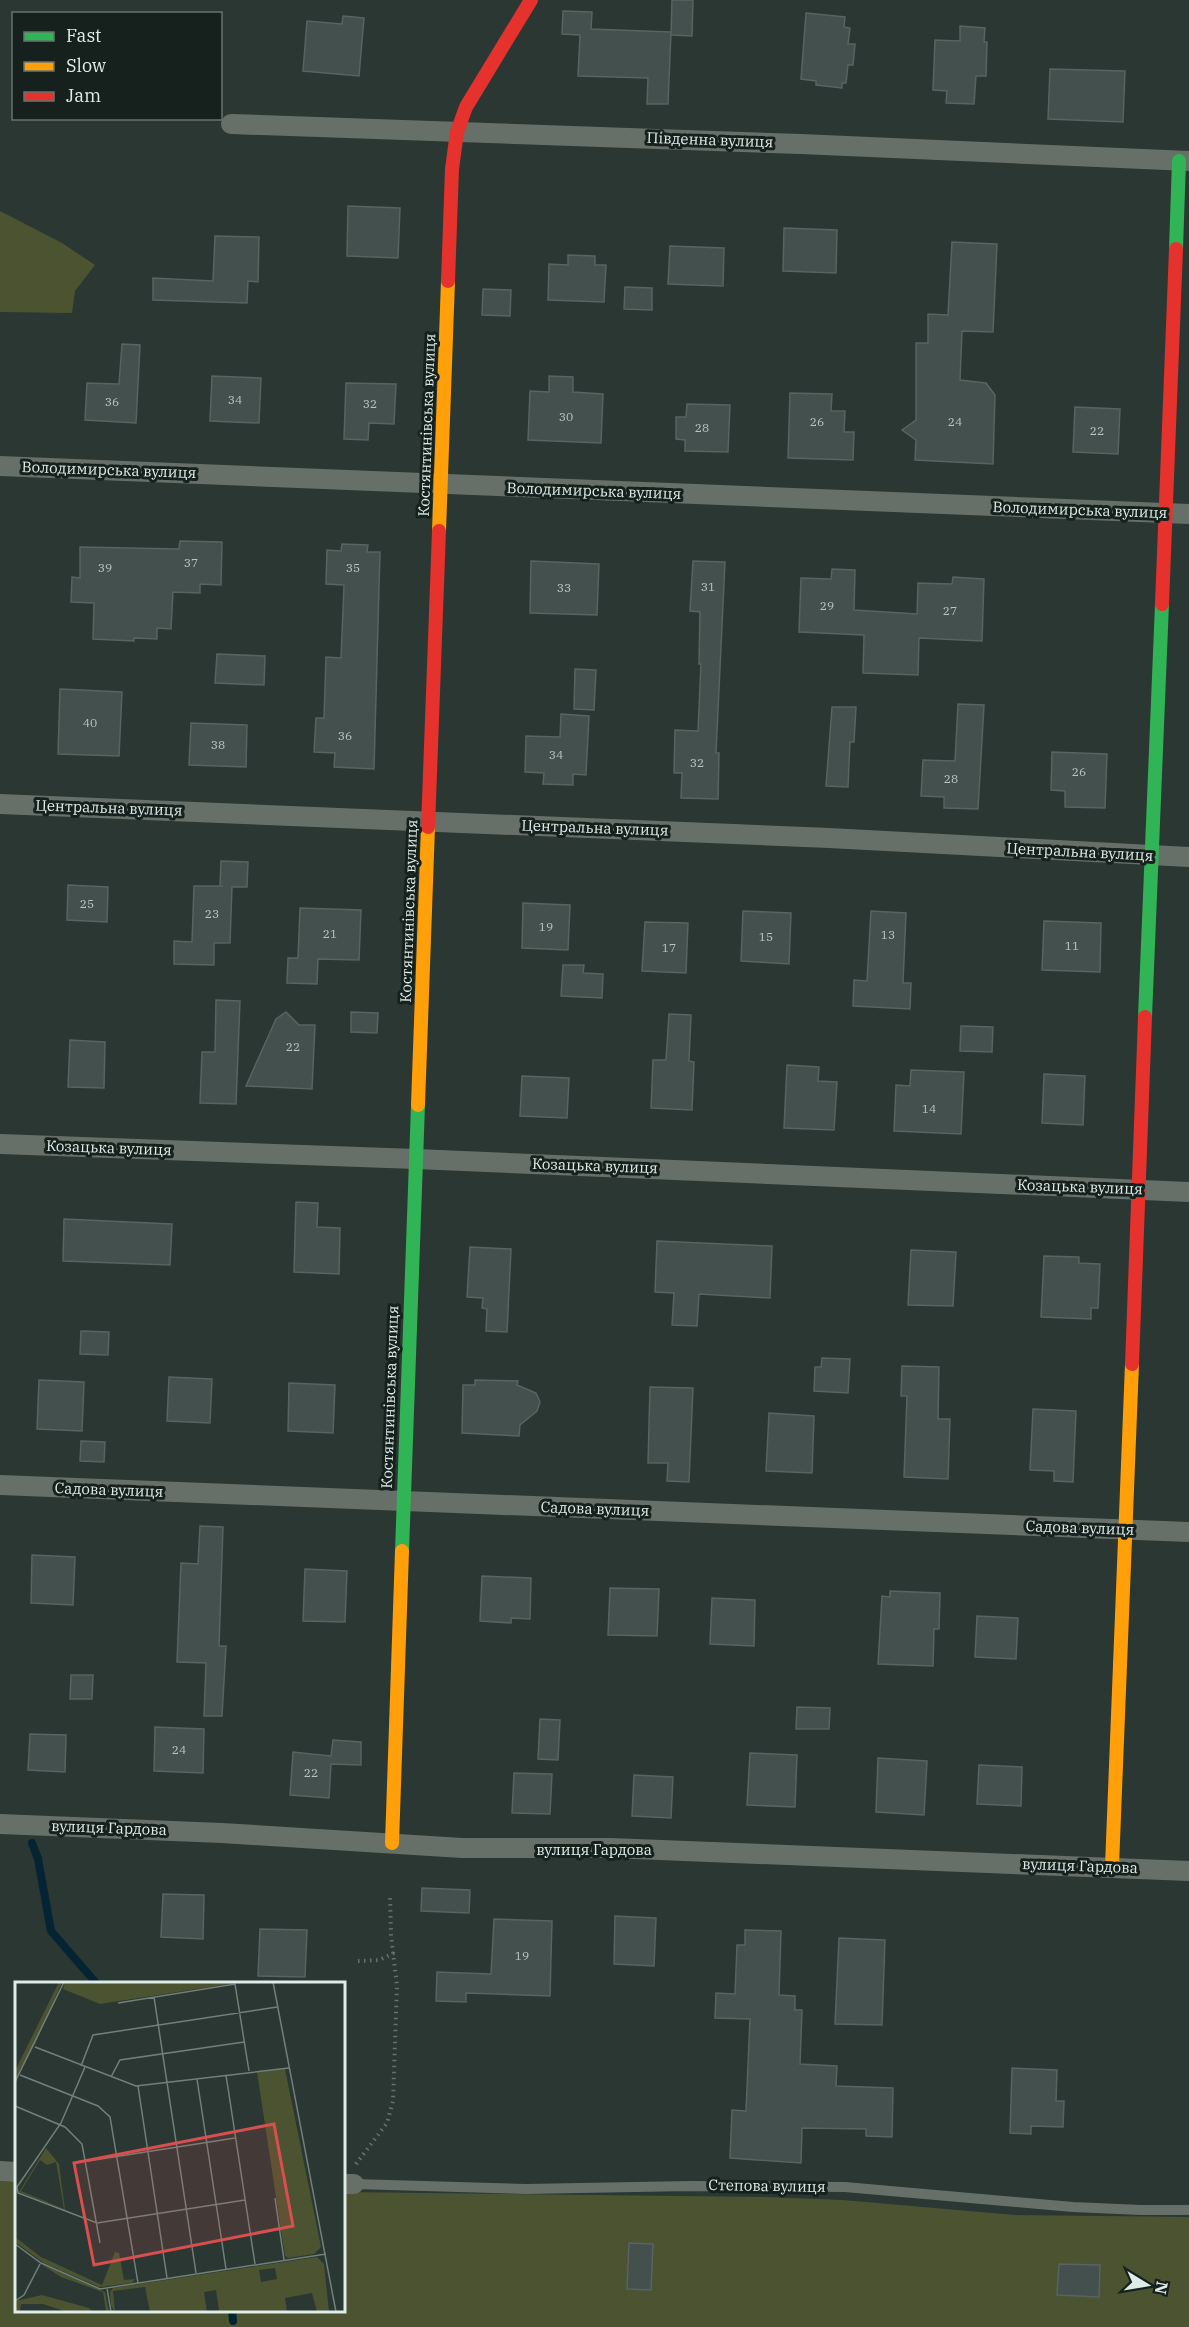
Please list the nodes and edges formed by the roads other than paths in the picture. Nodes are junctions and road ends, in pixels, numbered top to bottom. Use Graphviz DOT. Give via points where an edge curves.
graph roads {
  1 [pos="531,0"];
  2 [pos="231,124"];
  3 [pos="457,132"];
  4 [pos="1184,161"];
  5 [pos="0,466"];
  6 [pos="442,484"];
  7 [pos="1165,513"];
  8 [pos="1189,514"];
  9 [pos="0,804"];
  10 [pos="430,821"];
  11 [pos="1151,856"];
  12 [pos="1189,857"];
  13 [pos="0,1144"];
  14 [pos="416,1159"];
  15 [pos="1138,1190"];
  16 [pos="1189,1191"];
  17 [pos="0,1485"];
  18 [pos="402,1501"];
  19 [pos="1124,1530"];
  20 [pos="1189,1532"];
  21 [pos="0,1824"];
  22 [pos="392,1843"];
  23 [pos="1112,1866"];
  24 [pos="1189,1871"];
  25 [pos="0,2171"];
  26 [pos="15,2172"];
  27 [pos="349,2184"];
  28 [pos="1189,2210"];
  1 -- 3 [label="street, Костянтинівська вулиця" via="474,91"];
  2 -- 3 [label="street, Південна вулиця"];
  3 -- 4 [label="street, Південна вулиця"];
  3 -- 6 [label="street, Костянтинівська вулиця" via="450,210"];
  4 -- 7 [label="street"];
  5 -- 6 [label="street, Володимирська вулиця"];
  6 -- 7 [label="street, Володимирська вулиця"];
  6 -- 10 [label="street, Костянтинівська вулиця"];
  7 -- 8 [label="street, Володимирська вулиця"];
  7 -- 11 [label="street"];
  9 -- 10 [label="street, Центральна вулиця"];
  10 -- 11 [label="street, Центральна вулиця"];
  10 -- 14 [label="street, Костянтинівська вулиця"];
  11 -- 12 [label="street, Центральна вулиця"];
  11 -- 15 [label="street"];
  13 -- 14 [label="street, Козацька вулиця"];
  14 -- 15 [label="street, Козацька вулиця"];
  14 -- 18 [label="street, Костянтинівська вулиця"];
  15 -- 16 [label="street, Козацька вулиця"];
  15 -- 19 [label="street"];
  17 -- 18 [label="street, Садова вулиця"];
  18 -- 19 [label="street, Садова вулиця"];
  18 -- 22 [label="street, Костянтинівська вулиця"];
  19 -- 20 [label="street, Садова вулиця"];
  19 -- 23 [label="street"];
  21 -- 22 [label="street, вулиця Гардова"];
  22 -- 23 [label="street, вулиця Гардова"];
  23 -- 24 [label="street, вулиця Гардова"];
  25 -- 26 [label="street"];
  27 -- 28 [label="lane, Степова вулиця" via="526,2189 811,2186 1112,2210"];
}
